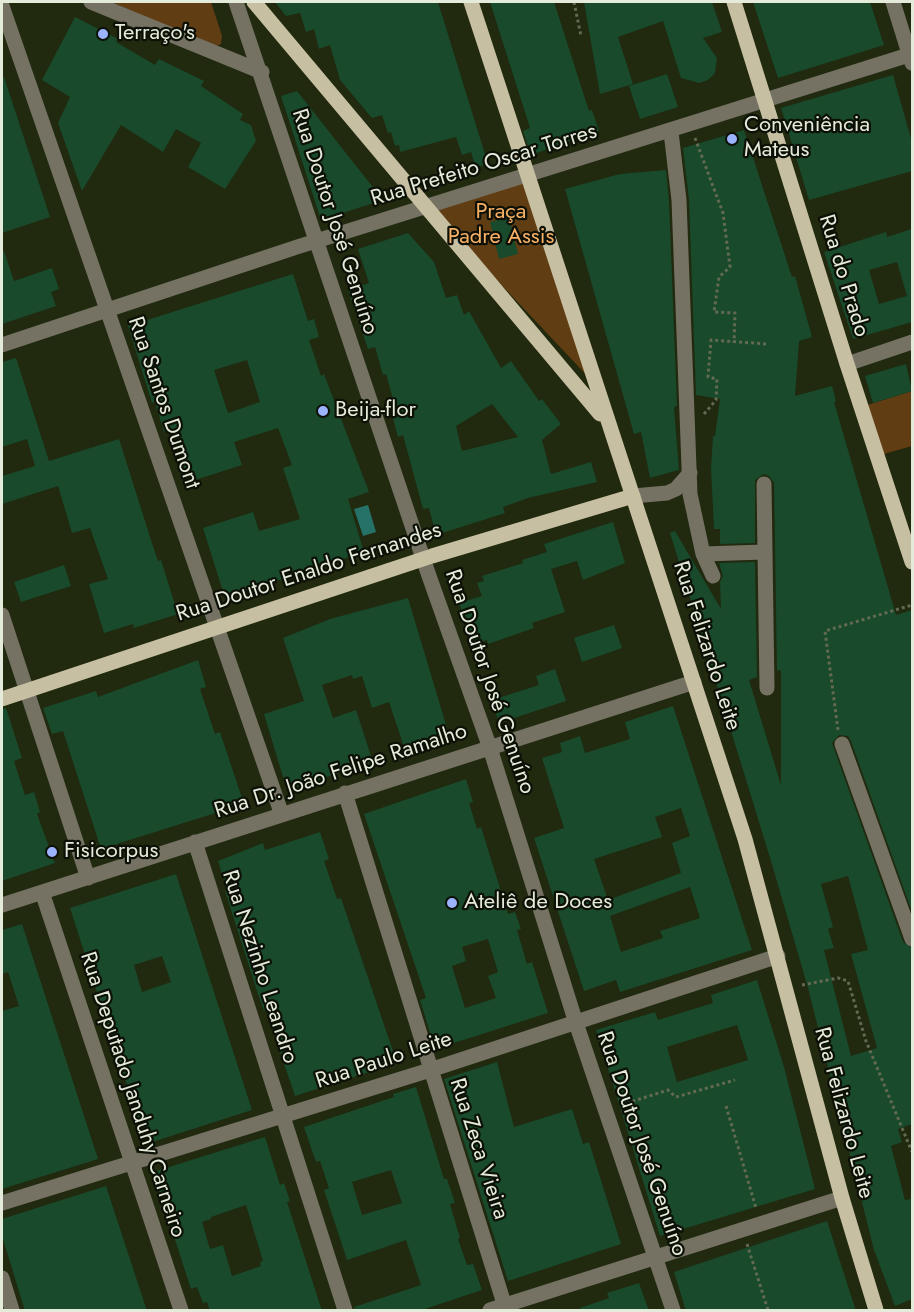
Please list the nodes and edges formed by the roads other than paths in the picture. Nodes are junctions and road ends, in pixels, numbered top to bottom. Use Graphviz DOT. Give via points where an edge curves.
graph roads {
  1 [pos="91,2"];
  2 [pos="236,2"];
  3 [pos="254,2"];
  4 [pos="471,2"];
  5 [pos="734,2"];
  6 [pos="893,2"];
  7 [pos="2,6"];
  8 [pos="912,57"];
  9 [pos="262,72"];
  10 [pos="765,101"];
  11 [pos="671,132"];
  12 [pos="526,177"];
  13 [pos="429,208"];
  14 [pos="316,242"];
  15 [pos="107,309"];
  16 [pos="912,342"];
  17 [pos="2,345"];
  18 [pos="847,364"];
  19 [pos="606,420"];
  20 [pos="690,472"];
  21 [pos="764,484"];
  22 [pos="633,496"];
  23 [pos="764,552"];
  24 [pos="911,553"];
  25 [pos="703,555"];
  26 [pos="424,559"];
  27 [pos="713,576"];
  28 [pos="2,615"];
  29 [pos="216,628"];
  30 [pos="694,682"];
  31 [pos="767,688"];
  32 [pos="26,691"];
  33 [pos="2,699"];
  34 [pos="842,744"];
  35 [pos="490,748"];
  36 [pos="345,794"];
  37 [pos="282,815"];
  38 [pos="195,842"];
  39 [pos="88,878"];
  40 [pos="42,892"];
  41 [pos="2,905"];
  42 [pos="912,939"];
  43 [pos="778,956"];
  44 [pos="576,1023"];
  45 [pos="430,1070"];
  46 [pos="283,1117"];
  47 [pos="131,1164"];
  48 [pos="842,1198"];
  49 [pos="2,1203"];
  50 [pos="656,1259"];
  51 [pos="2,1278"];
  52 [pos="500,1309"];
  53 [pos="12,1311"];
  54 [pos="181,1311"];
  55 [pos="345,1311"];
  56 [pos="673,1311"];
  57 [pos="876,1311"];
  1 -- 9 [label="street"];
  2 -- 9 [label="street, Rua Doutor José Genuíno"];
  3 -- 13 [label="main road"];
  4 -- 12 [label="main road, Rua Felizardo Leite"];
  5 -- 10 [label="main road, Rua do Prado"];
  6 -- 8 [label="street"];
  7 -- 15 [label="street, Rua Santos Dumont"];
  8 -- 10 [label="street, Rua Prefeito Oscar Torres"];
  9 -- 14 [label="street, Rua Doutor José Genuíno"];
  10 -- 11 [label="street, Rua Prefeito Oscar Torres"];
  10 -- 18 [label="main road, Rua do Prado"];
  11 -- 12 [label="street, Rua Prefeito Oscar Torres"];
  11 -- 20 [label="street" via="680,200"];
  12 -- 13 [label="street, Rua Prefeito Oscar Torres"];
  12 -- 19 [label="main road, Rua Felizardo Leite"];
  13 -- 14 [label="street, Rua Prefeito Oscar Torres"];
  13 -- 19 [label="main road"];
  14 -- 15 [label="street, Rua Prefeito Oscar Torres"];
  14 -- 26 [label="street, Rua Doutor José Genuíno"];
  15 -- 17 [label="street, Rua Prefeito Oscar Torres"];
  15 -- 29 [label="street, Rua Santos Dumont"];
  16 -- 18 [label="street"];
  18 -- 24 [label="main road, Rua do Prado"];
  19 -- 22 [label="main road, Rua Felizardo Leite"];
  20 -- 22 [label="street" via="676,489 667,493"];
  20 -- 25 [label="street" via="690,494"];
  21 -- 23 [label="street"];
  22 -- 26 [label="main road, Rua Doutor Enaldo Fernandes"];
  22 -- 30 [label="main road, Rua Felizardo Leite"];
  23 -- 25 [label="street"];
  23 -- 31 [label="street"];
  25 -- 27 [label="street"];
  26 -- 29 [label="main road, Rua Doutor Enaldo Fernandes"];
  26 -- 35 [label="street, Rua Doutor José Genuíno"];
  28 -- 32 [label="street"];
  29 -- 32 [label="main road, Rua Doutor Enaldo Fernandes"];
  29 -- 37 [label="street, Rua Santos Dumont"];
  30 -- 35 [label="street, Rua Dr. João Felipe Ramalho"];
  30 -- 43 [label="main road, Rua Felizardo Leite"];
  32 -- 33 [label="main road, Rua Doutor Enaldo Fernandes"];
  32 -- 39 [label="street"];
  34 -- 42 [label="street"];
  35 -- 36 [label="street, Rua Dr. João Felipe Ramalho"];
  35 -- 44 [label="street, Rua Doutor José Genuíno"];
  36 -- 37 [label="street, Rua Dr. João Felipe Ramalho"];
  36 -- 45 [label="street, Rua Zeca Vieira"];
  37 -- 38 [label="street, Rua Dr. João Felipe Ramalho"];
  38 -- 39 [label="street, Rua Dr. João Felipe Ramalho"];
  38 -- 46 [label="street, Rua Nezinho Leandro"];
  39 -- 40 [label="street, Rua Dr. João Felipe Ramalho"];
  40 -- 41 [label="street, Rua Dr. João Felipe Ramalho"];
  40 -- 47 [label="street, Rua Deputado Janduhy Carneiro"];
  43 -- 44 [label="street, Rua Paulo Leite"];
  43 -- 48 [label="main road, Rua Felizardo Leite"];
  44 -- 45 [label="street, Rua Paulo Leite"];
  44 -- 50 [label="street, Rua Doutor José Genuíno"];
  45 -- 46 [label="street, Rua Paulo Leite"];
  45 -- 52 [label="street, Rua Zeca Vieira"];
  46 -- 47 [label="street, Rua Paulo Leite"];
  46 -- 55 [label="street, Rua Nezinho Leandro"];
  47 -- 49 [label="street, Rua Paulo Leite"];
  47 -- 54 [label="street, Rua Deputado Janduhy Carneiro"];
  48 -- 50 [label="street"];
  48 -- 57 [label="main road, Rua Felizardo Leite"];
  50 -- 52 [label="street"];
  50 -- 56 [label="street, Rua Doutor José Genuíno"];
  51 -- 53 [label="street"];
}
